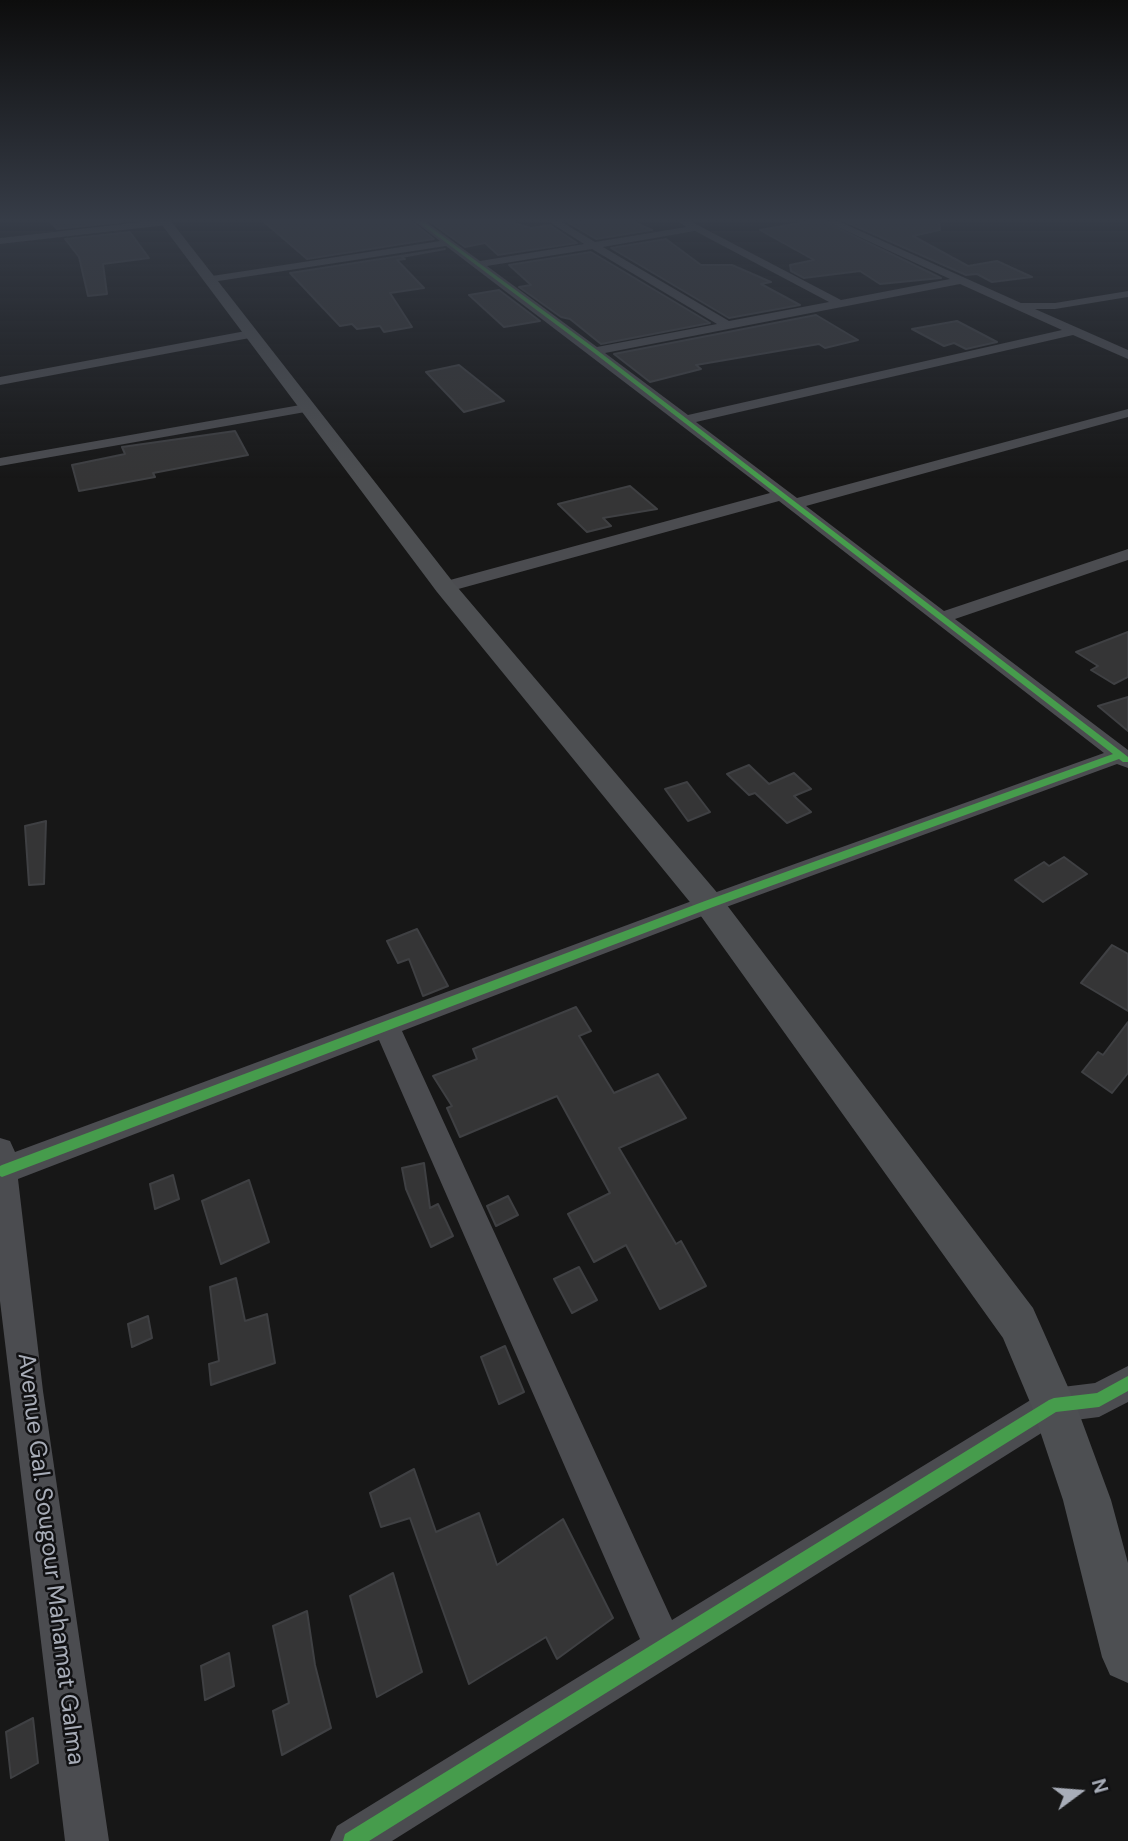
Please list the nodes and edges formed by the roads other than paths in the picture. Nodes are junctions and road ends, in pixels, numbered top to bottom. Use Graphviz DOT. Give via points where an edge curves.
graph roads {
  1 [pos="232,307"];
  2 [pos="535,307"];
  3 [pos="696,307"];
  4 [pos="818,307"];
  5 [pos="1020,307"];
  6 [pos="727,325"];
  7 [pos="1073,331"];
  8 [pos="251,334"];
  9 [pos="595,351"];
  10 [pos="1128,355"];
  11 [pos="0,381"];
  12 [pos="306,408"];
  13 [pos="1128,413"];
  14 [pos="686,420"];
  15 [pos="0,461"];
  16 [pos="788,499"];
  17 [pos="1128,554"];
  18 [pos="445,587"];
  19 [pos="941,618"];
  20 [pos="1124,758"];
  21 [pos="709,904"];
  22 [pos="386,1026"];
  23 [pos="1,1161"];
  24 [pos="1128,1383"];
  25 [pos="1054,1405"];
  26 [pos="664,1647"];
  27 [pos="1128,1657"];
  28 [pos="87,1841"];
  29 [pos="352,1841"];
  1 -- 8 [label="main road"];
  2 -- 9 [label="street"];
  3 -- 6 [label="street"];
  4 -- 6 [label="street"];
  5 -- 7 [label="street"];
  6 -- 9 [label="street"];
  7 -- 10 [label="street"];
  7 -- 14 [label="street"];
  8 -- 11 [label="street"];
  8 -- 12 [label="main road"];
  9 -- 14 [label="street"];
  12 -- 15 [label="street"];
  12 -- 18 [label="main road"];
  13 -- 16 [label="street"];
  14 -- 16 [label="street"];
  16 -- 18 [label="street"];
  16 -- 19 [label="street"];
  17 -- 19 [label="street"];
  18 -- 21 [label="main road"];
  19 -- 20 [label="street"];
  20 -- 21 [label="street"];
  21 -- 22 [label="street"];
  21 -- 25 [label="main road" via="1018,1324"];
  22 -- 23 [label="street"];
  22 -- 26 [label="street"];
  23 -- 28 [label="street, Avenue Gal. Sougour Mahamat Galma" via="26,1391"];
  24 -- 25 [label="street" via="1099,1400"];
  25 -- 26 [label="street"];
  25 -- 27 [label="main road" via="1087,1500"];
  26 -- 29 [label="street"];
}
